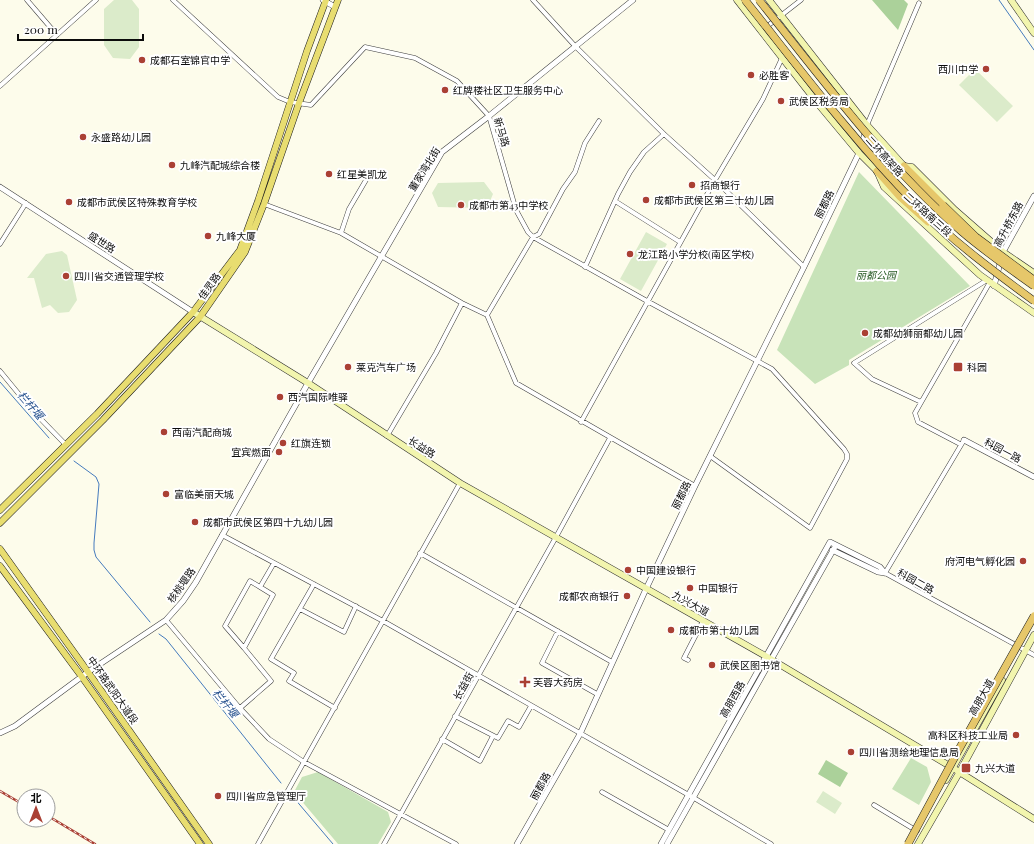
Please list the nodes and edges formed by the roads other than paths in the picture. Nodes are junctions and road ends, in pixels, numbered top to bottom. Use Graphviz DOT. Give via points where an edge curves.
graph roads {
  1 [pos="27,0"];
  2 [pos="96,0"];
  3 [pos="173,0"];
  4 [pos="533,0"];
  5 [pos="633,0"];
  6 [pos="737,0"];
  7 [pos="745,0"];
  8 [pos="759,0"];
  9 [pos="769,0"];
  10 [pos="801,0"];
  11 [pos="923,0"];
  12 [pos="1011,0"];
  13 [pos="325,1"];
  14 [pos="337,2"];
  15 [pos="918,2"];
  16 [pos="781,16"];
  17 [pos="762,31"];
  18 [pos="1034,33"];
  19 [pos="57,35"];
  20 [pos="575,46"];
  21 [pos="782,58"];
  22 [pos="0,86"];
  23 [pos="290,102"];
  24 [pos="299,103"];
  25 [pos="489,116"];
  26 [pos="599,121"];
  27 [pos="867,125"];
  28 [pos="664,134"];
  29 [pos="859,153"];
  30 [pos="904,166"];
  31 [pos="877,171"];
  32 [pos="366,180"];
  33 [pos="714,180"];
  34 [pos="0,187"];
  35 [pos="1034,196"];
  36 [pos="615,201"];
  37 [pos="26,204"];
  38 [pos="264,204"];
  39 [pos="341,233"];
  40 [pos="533,237"];
  41 [pos="680,242"];
  42 [pos="0,244"];
  43 [pos="1003,252"];
  44 [pos="381,257"];
  45 [pos="586,267"];
  46 [pos="804,267"];
  47 [pos="1034,273"];
  48 [pos="1034,280"];
  49 [pos="990,283"];
  50 [pos="1034,286"];
  51 [pos="647,302"];
  52 [pos="1034,302"];
  53 [pos="462,303"];
  54 [pos="193,312"];
  55 [pos="1034,313"];
  56 [pos="487,315"];
  57 [pos="200,317"];
  58 [pos="757,361"];
  59 [pos="0,371"];
  60 [pos="308,383"];
  61 [pos="921,402"];
  62 [pos="581,422"];
  63 [pos="387,436"];
  64 [pos="610,438"];
  65 [pos="964,440"];
  66 [pos="66,444"];
  67 [pos="960,444"];
  68 [pos="710,456"];
  69 [pos="1034,477"];
  70 [pos="460,483"];
  71 [pos="695,486"];
  72 [pos="0,510"];
  73 [pos="0,523"];
  74 [pos="222,535"];
  75 [pos="556,537"];
  76 [pos="835,548"];
  77 [pos="0,549"];
  78 [pos="420,553"];
  79 [pos="274,563"];
  80 [pos="0,566"];
  81 [pos="885,573"];
  82 [pos="314,584"];
  83 [pos="260,587"];
  84 [pos="646,589"];
  85 [pos="356,606"];
  86 [pos="516,607"];
  87 [pos="300,609"];
  88 [pos="1034,616"];
  89 [pos="166,620"];
  90 [pos="383,620"];
  91 [pos="703,621"];
  92 [pos="1034,622"];
  93 [pos="558,631"];
  94 [pos="1034,635"];
  95 [pos="244,648"];
  96 [pos="1023,649"];
  97 [pos="1034,655"];
  98 [pos="766,656"];
  99 [pos="688,660"];
  100 [pos="772,660"];
  101 [pos="612,662"];
  102 [pos="88,672"];
  103 [pos="478,676"];
  104 [pos="82,677"];
  105 [pos="597,694"];
  106 [pos="531,706"];
  107 [pos="240,708"];
  108 [pos="335,708"];
  109 [pos="455,716"];
  110 [pos="0,733"];
  111 [pos="580,734"];
  112 [pos="493,736"];
  113 [pos="442,739"];
  114 [pos="958,752"];
  115 [pos="304,762"];
  116 [pos="953,768"];
  117 [pos="959,773"];
  118 [pos="602,792"];
  119 [pos="691,796"];
  120 [pos="874,805"];
  121 [pos="401,814"];
  122 [pos="1034,819"];
  123 [pos="669,830"];
  124 [pos="917,831"];
  125 [pos="200,844"];
  126 [pos="209,844"];
  127 [pos="258,844"];
  128 [pos="384,844"];
  129 [pos="456,844"];
  130 [pos="517,844"];
  131 [pos="661,844"];
  132 [pos="667,844"];
  133 [pos="771,844"];
  134 [pos="904,844"];
  135 [pos="909,844"];
  136 [pos="918,844"];
  1 -- 19 [label="street"];
  2 -- 19 [label="street"];
  3 -- 23 [label="street" via="278,98"];
  4 -- 20 [label="street"];
  5 -- 20 [label="street, 董家湾北街"];
  6 -- 17 [label="main road, 二环路南三段"];
  7 -- 52 [label="highway, 二环高架路, bridge" via="841,122 915,203 967,251"];
  8 -- 50 [label="highway, 二环高架路, bridge" via="868,136 904,175 961,230"];
  9 -- 16 [label="main road"];
  10 -- 16 [label="street"];
  11 -- 15 [label="street"];
  12 -- 18 [label="main road"];
  13 -- 14 [label="street"];
  13 -- 23 [label="main road, 佳灵路"];
  14 -- 24 [label="main road, 佳灵路"];
  15 -- 27 [label="street"];
  16 -- 17 [label="street"];
  16 -- 27 [label="main road"];
  17 -- 21 [label="main road, 二环路南三段"];
  19 -- 22 [label="street"];
  20 -- 25 [label="street, 董家湾北街"];
  20 -- 28 [label="street"];
  21 -- 29 [label="main road, 二环路南三段"];
  21 -- 33 [label="street" via="763,99"];
  23 -- 24 [label="street, 新马路"];
  23 -- 54 [label="main road, 佳灵路" via="240,250"];
  24 -- 25 [label="street, 新马路" via="312,105 365,47 415,58 457,81"];
  24 -- 38 [label="main road, 佳灵路"];
  25 -- 40 [label="street, 新马路" via="516,210"];
  25 -- 44 [label="street, 董家湾北街" via="442,152"];
  26 -- 40 [label="street" via="585,143 575,172 539,234"];
  27 -- 29 [label="street"];
  27 -- 30 [label="main road"];
  28 -- 33 [label="street"];
  28 -- 36 [label="street" via="644,152"];
  29 -- 31 [label="main road, 二环路南三段"];
  29 -- 46 [label="street, 丽都路"];
  30 -- 43 [label="main road" via="912,167 955,210"];
  30 -- 48 [label="highway, bridge" via="976,237"];
  31 -- 49 [label="main road, 二环路南三段" via="884,187"];
  31 -- 52 [label="highway" via="900,196 962,252 1026,301"];
  32 -- 39 [label="street" via="349,209"];
  33 -- 41 [label="street"];
  33 -- 46 [label="street"];
  34 -- 37 [label="street, 盛世路"];
  35 -- 43 [label="street, 高升桥东路"];
  36 -- 41 [label="street"];
  36 -- 45 [label="street"];
  37 -- 42 [label="street"];
  37 -- 54 [label="street, 盛世路"];
  38 -- 39 [label="street"];
  38 -- 57 [label="main road, 佳灵路" via="245,252"];
  39 -- 44 [label="street"];
  40 -- 45 [label="street, 新马路"];
  40 -- 56 [label="street"];
  41 -- 51 [label="street"];
  43 -- 47 [label="main road"];
  43 -- 49 [label="street, 高升桥东路"];
  44 -- 53 [label="street"];
  44 -- 60 [label="street, 董家湾北街"];
  45 -- 51 [label="street, 新马路"];
  46 -- 58 [label="street, 丽都路"];
  49 -- 55 [label="main road, 二环路南三段"];
  49 -- 61 [label="street"];
  49 -- 61 [label="street" via="854,363 872,379"];
  51 -- 58 [label="street, 新马路"];
  51 -- 62 [label="street"];
  53 -- 56 [label="street"];
  53 -- 63 [label="street" via="436,354"];
  54 -- 57 [label="main road, 长益路"];
  54 -- 66 [label="main road, 佳灵路"];
  56 -- 62 [label="street" via="516,383"];
  57 -- 60 [label="main road, 长益路"];
  57 -- 73 [label="main road, 佳灵路" via="103,420"];
  58 -- 68 [label="street, 丽都路"];
  58 -- 68 [label="street, 新马路" via="772,369 844,449 847,459 810,528"];
  59 -- 66 [label="street" via="32,410"];
  60 -- 63 [label="main road, 长益路"];
  60 -- 74 [label="street, 核桃堰路"];
  61 -- 67 [label="street" via="915,413 918,422"];
  62 -- 64 [label="street"];
  63 -- 70 [label="main road, 长益路"];
  64 -- 71 [label="street"];
  64 -- 75 [label="street, 长益街"];
  65 -- 67 [label="street, 科园二路"];
  65 -- 69 [label="street, 科园一路"];
  66 -- 72 [label="main road, 佳灵路"];
  67 -- 81 [label="street, 科园二路"];
  68 -- 71 [label="street, 丽都路"];
  70 -- 75 [label="main road, 长益路"];
  70 -- 78 [label="street"];
  71 -- 84 [label="street, 丽都路"];
  74 -- 79 [label="street"];
  74 -- 89 [label="street, 核桃堰路" via="196,582"];
  75 -- 84 [label="main road, 长益路"];
  75 -- 86 [label="street, 长益街"];
  76 -- 81 [label="street" via="878,572"];
  76 -- 98 [label="street, 高朋西路" via="829,545"];
  76 -- 100 [label="street, 高朋西路"];
  77 -- 102 [label="main road, 中环路武阳大道段"];
  78 -- 86 [label="street"];
  78 -- 90 [label="street"];
  79 -- 82 [label="street"];
  79 -- 83 [label="street"];
  80 -- 104 [label="main road, 中环路武阳大道段"];
  81 -- 96 [label="street, 科园二路"];
  82 -- 85 [label="street"];
  82 -- 87 [label="street"];
  83 -- 95 [label="street" via="273,595"];
  83 -- 95 [label="street" via="250,582 225,626"];
  84 -- 91 [label="main road, 九兴大道"];
  84 -- 101 [label="street, 丽都路"];
  85 -- 87 [label="street" via="344,632"];
  85 -- 90 [label="street"];
  86 -- 93 [label="street"];
  86 -- 103 [label="street, 长益街"];
  87 -- 108 [label="street" via="271,659 294,673 289,681"];
  88 -- 114 [label="highway, bridge"];
  89 -- 102 [label="street, 核桃堰路"];
  89 -- 107 [label="street"];
  90 -- 103 [label="street"];
  90 -- 108 [label="street"];
  91 -- 98 [label="main road, 九兴大道"];
  91 -- 99 [label="street" via="693,646 684,658"];
  92 -- 96 [label="main road, 高朋大道"];
  93 -- 101 [label="street"];
  93 -- 105 [label="street" via="542,663"];
  94 -- 96 [label="main road, 高朋大道"];
  95 -- 107 [label="street" via="271,681"];
  96 -- 97 [label="street, 科园二路"];
  96 -- 116 [label="main road, 高朋大道"];
  96 -- 117 [label="main road, 高朋大道"];
  98 -- 100 [label="main road, 九兴大道"];
  98 -- 119 [label="street, 高朋西路"];
  100 -- 116 [label="main road, 九兴大道"];
  100 -- 119 [label="street, 高朋西路"];
  101 -- 105 [label="street, 丽都路"];
  102 -- 104 [label="street, 核桃堰路"];
  102 -- 126 [label="main road, 中环路武阳大道段"];
  103 -- 106 [label="street"];
  103 -- 109 [label="street, 长益街"];
  104 -- 110 [label="street, 核桃堰路" via="15,726"];
  104 -- 125 [label="main road, 中环路武阳大道段"];
  105 -- 111 [label="street, 丽都路"];
  106 -- 111 [label="street"];
  106 -- 112 [label="street" via="519,727 508,721 498,738"];
  107 -- 115 [label="street" via="269,739"];
  108 -- 115 [label="street"];
  109 -- 112 [label="street"];
  109 -- 113 [label="street, 长益街"];
  111 -- 119 [label="street"];
  111 -- 130 [label="street, 丽都路"];
  112 -- 113 [label="street" via="480,761"];
  113 -- 121 [label="street, 长益街"];
  114 -- 134 [label="highway, bridge" via="944,770"];
  114 -- 135 [label="highway, bridge"];
  115 -- 121 [label="street"];
  115 -- 127 [label="street"];
  116 -- 117 [label="main road, 九兴大道"];
  116 -- 124 [label="main road, 高朋大道"];
  117 -- 122 [label="main road, 九兴大道"];
  117 -- 136 [label="main road, 高朋大道"];
  118 -- 123 [label="street"];
  119 -- 123 [label="street, 高朋西路"];
  119 -- 132 [label="street, 高朋西路"];
  119 -- 133 [label="street"];
  120 -- 124 [label="street"];
  121 -- 128 [label="street, 长益街"];
  121 -- 129 [label="street"];
  123 -- 131 [label="street, 高朋西路"];
  124 -- 135 [label="main road, 高朋大道"];
}
